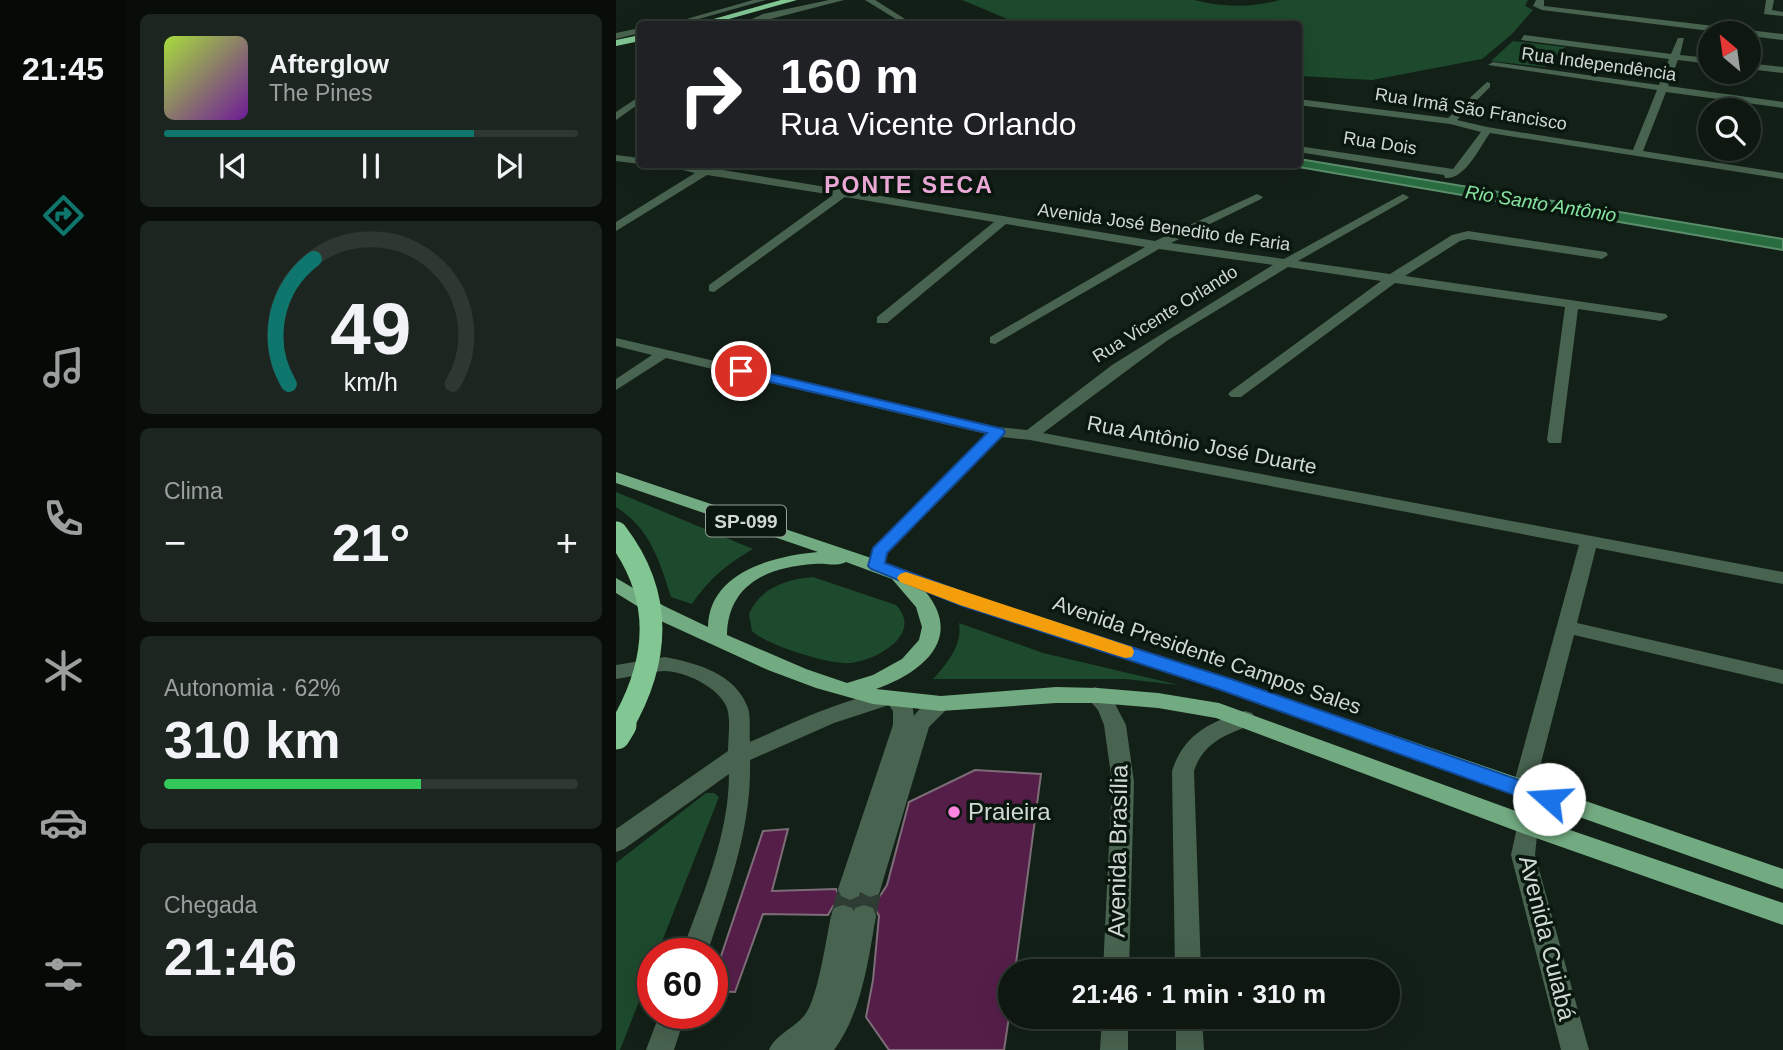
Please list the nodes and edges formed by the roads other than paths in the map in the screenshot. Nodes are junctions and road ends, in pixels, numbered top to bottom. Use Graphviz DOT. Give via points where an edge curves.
graph roads {
  1 [pos="728,0"];
  2 [pos="762,0"];
  3 [pos="792,0"];
  4 [pos="840,0"];
  5 [pos="869,0"];
  6 [pos="1770,0"];
  7 [pos="1539,4"];
  8 [pos="739,7"];
  9 [pos="1783,14"];
  10 [pos="685,21"];
  11 [pos="712,21"];
  12 [pos="759,21"];
  13 [pos="904,21"];
  14 [pos="637,32"];
  15 [pos="617,37"];
  16 [pos="1783,37"];
  17 [pos="637,38"];
  18 [pos="1524,38"];
  19 [pos="1681,40"];
  20 [pos="1675,57"];
  21 [pos="1698,60"];
  22 [pos="1493,65"];
  23 [pos="1761,67"];
  24 [pos="1783,70"];
  25 [pos="1487,85"];
  26 [pos="1664,89"];
  27 [pos="637,101"];
  28 [pos="1302,102"];
  29 [pos="1783,105"];
  30 [pos="616,117"];
  31 [pos="1450,121"];
  32 [pos="1487,130"];
  33 [pos="1302,150"];
  34 [pos="1637,155"];
  35 [pos="616,158"];
  36 [pos="637,161"];
  37 [pos="684,168"];
  38 [pos="704,172"];
  39 [pos="1783,176"];
  40 [pos="844,193"];
  41 [pos="1257,197"];
  42 [pos="1403,197"];
  43 [pos="1002,221"];
  44 [pos="616,227"];
  45 [pos="1157,245"];
  46 [pos="1602,254"];
  47 [pos="1285,263"];
  48 [pos="1392,279"];
  49 [pos="715,289"];
  50 [pos="1572,305"];
  51 [pos="1661,317"];
  52 [pos="882,320"];
  53 [pos="995,340"];
  54 [pos="616,342"];
  55 [pos="664,353"];
  56 [pos="616,386"];
  57 [pos="1236,394"];
  58 [pos="998,432"];
  59 [pos="1030,435"];
  60 [pos="1555,440"];
  61 [pos="616,477"];
  62 [pos="616,533"];
  63 [pos="1589,540"];
  64 [pos="877,566"];
  65 [pos="899,575"];
  66 [pos="1783,578"];
  67 [pos="616,584"];
  68 [pos="1567,627"];
  69 [pos="717,639"];
  70 [pos="616,672"];
  71 [pos="1783,677"];
  72 [pos="849,690"];
  73 [pos="1096,695"];
  74 [pos="890,699"];
  75 [pos="943,703"];
  76 [pos="1245,719"];
  77 [pos="616,735"];
  78 [pos="738,756"];
  79 [pos="1523,790"];
  80 [pos="1527,825"];
  81 [pos="616,842"];
  82 [pos="1783,879"];
  83 [pos="1783,914"];
  84 [pos="700,938"];
  85 [pos="1116,959"];
  86 [pos="1188,959"];
  87 [pos="667,1029"];
  88 [pos="1115,1029"];
  89 [pos="1189,1029"];
  90 [pos="660,1050"];
  91 [pos="783,1050"];
  92 [pos="817,1050"];
  93 [pos="1114,1050"];
  94 [pos="1190,1050"];
  95 [pos="1575,1050"];
  1 -- 8 [label="street"];
  2 -- 8 [label="street"];
  3 -- 11 [label="highway"];
  4 -- 12 [label="street"];
  5 -- 13 [label="street"];
  6 -- 9 [label="street" via="1767,12"];
  7 -- 16 [label="street"];
  8 -- 10 [label="street"];
  14 -- 15 [label="street"];
  15 -- 17 [label="highway"];
  18 -- 20 [label="street"];
  19 -- 20 [label="street"];
  20 -- 21 [label="street"];
  20 -- 26 [label="street"];
  22 -- 26 [label="street, Rua Independência"];
  23 -- 24 [label="street"];
  25 -- 31 [label="street"];
  26 -- 29 [label="street, Rua Independência"];
  26 -- 34 [label="street"];
  27 -- 30 [label="street"];
  28 -- 31 [label="street, Rua Irmã São Francisco"];
  31 -- 32 [label="street, Rua Irmã São Francisco"];
  32 -- 33 [label="street, Rua Dois" via="1453,174"];
  32 -- 34 [label="street, Rua Irmã São Francisco"];
  34 -- 39 [label="street, Rua Irmã São Francisco"];
  35 -- 36 [label="street"];
  37 -- 38 [label="street, Avenida José Benedito de Faria"];
  38 -- 40 [label="street, Avenida José Benedito de Faria"];
  38 -- 44 [label="street"];
  40 -- 43 [label="street, Avenida José Benedito de Faria"];
  40 -- 49 [label="street"];
  41 -- 45 [label="street"];
  42 -- 47 [label="street, Rua Vicente Orlando"];
  43 -- 45 [label="street, Avenida José Benedito de Faria"];
  43 -- 52 [label="street"];
  45 -- 47 [label="street, Avenida José Benedito de Faria"];
  45 -- 53 [label="street"];
  46 -- 48 [label="street" via="1468,235"];
  47 -- 48 [label="street, Avenida José Benedito de Faria"];
  47 -- 59 [label="street, Rua Vicente Orlando" via="1103,377"];
  48 -- 50 [label="street, Avenida José Benedito de Faria"];
  48 -- 57 [label="street"];
  50 -- 51 [label="street, Avenida José Benedito de Faria"];
  50 -- 60 [label="street"];
  54 -- 55 [label="street, Rua Antônio José Duarte"];
  55 -- 56 [label="street"];
  55 -- 58 [label="street, Rua Antônio José Duarte"];
  58 -- 59 [label="street, Rua Antônio José Duarte"];
  58 -- 64 [label="street" via="879,551"];
  59 -- 63 [label="street, Rua Antônio José Duarte"];
  61 -- 64 [label="main road, Avenida Presidente Campos Sales / SP-099"];
  62 -- 77 [label="highway, bridge" via="642,571 652,616 652,646 640,688"];
  63 -- 66 [label="street, Rua Antônio José Duarte"];
  63 -- 68 [label="street"];
  64 -- 65 [label="main road, Avenida Presidente Campos Sales / SP-099"];
  64 -- 69 [label="main road, SP-099" via="811,558 752,574 725,596 718,609"];
  65 -- 72 [label="main road, SP-099" via="928,611 930,635 923,651 891,677"];
  65 -- 79 [label="main road, Avenida Presidente Campos Sales / SP-099"];
  67 -- 69 [label="main road" via="649,608"];
  68 -- 71 [label="street"];
  68 -- 79 [label="street"];
  69 -- 72 [label="main road" via="803,678"];
  70 -- 78 [label="street" via="665,664 712,680 726,690 738,709"];
  72 -- 74 [label="main road"];
  73 -- 75 [label="main road"];
  73 -- 76 [label="main road" via="1172,701"];
  73 -- 85 [label="street, Avenida Brasília" via="1115,725 1123,782"];
  74 -- 75 [label="main road"];
  74 -- 75 [label="street" via="903,709 904,725 860,888 924,718"];
  74 -- 78 [label="street" via="816,721"];
  76 -- 80 [label="main road"];
  76 -- 86 [label="street" via="1214,730 1196,742 1186,758"];
  78 -- 81 [label="street"];
  78 -- 84 [label="street" via="740,794 728,856"];
  79 -- 82 [label="main road, Avenida Presidente Campos Sales / SP-099"];
  80 -- 83 [label="main road"];
  80 -- 95 [label="street, Avenida Cuiabá" via="1523,855"];
  87 -- 90 [label="street"];
  88 -- 93 [label="street"];
  89 -- 94 [label="street"];
  91 -- 92 [label="street" via="814,1025 854,916 845,1005 831,1035"];
}
